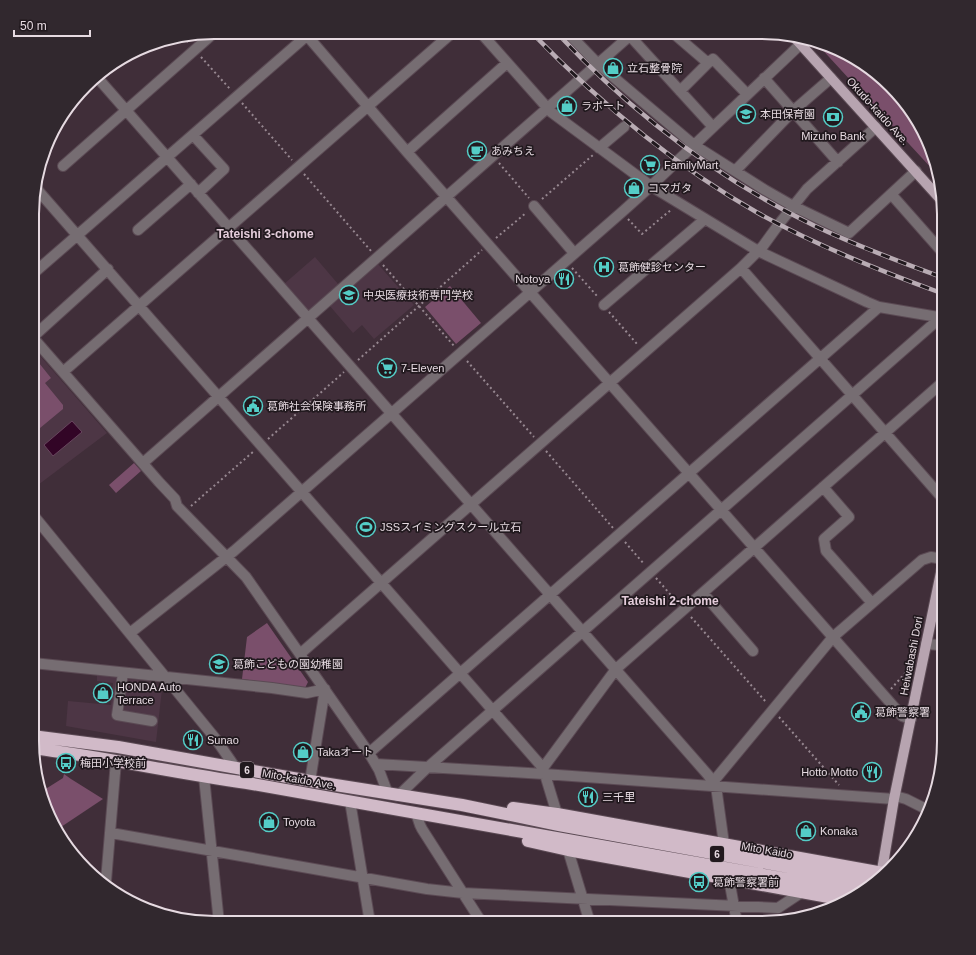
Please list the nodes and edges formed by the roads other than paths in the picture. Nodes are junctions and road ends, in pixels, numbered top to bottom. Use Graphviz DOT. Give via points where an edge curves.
graph roads {
  1 [pos="207,39"];
  2 [pos="300,39"];
  3 [pos="312,39"];
  4 [pos="445,39"];
  5 [pos="486,39"];
  6 [pos="574,39"];
  7 [pos="626,39"];
  8 [pos="635,39"];
  9 [pos="680,39"];
  10 [pos="798,42"];
  11 [pos="803,44"];
  12 [pos="507,63"];
  13 [pos="708,63"];
  14 [pos="598,64"];
  15 [pos="764,78"];
  16 [pos="831,78"];
  17 [pos="101,81"];
  18 [pos="680,91"];
  19 [pos="747,94"];
  20 [pos="368,105"];
  21 [pos="548,108"];
  22 [pos="126,111"];
  23 [pos="793,111"];
  24 [pos="624,127"];
  25 [pos="713,127"];
  26 [pos="876,127"];
  27 [pos="193,135"];
  28 [pos="694,145"];
  29 [pos="600,148"];
  30 [pos="407,152"];
  31 [pos="167,157"];
  32 [pos="838,162"];
  33 [pos="63,166"];
  34 [pos="735,171"];
  35 [pos="916,171"];
  36 [pos="191,184"];
  37 [pos="651,186"];
  38 [pos="41,193"];
  39 [pos="198,193"];
  40 [pos="935,193"];
  41 [pos="891,194"];
  42 [pos="447,197"];
  43 [pos="534,206"];
  44 [pos="793,206"];
  45 [pos="705,219"];
  46 [pos="229,228"];
  47 [pos="138,230"];
  48 [pos="77,234"];
  49 [pos="937,246"];
  50 [pos="758,251"];
  51 [pos="574,253"];
  52 [pos="39,268"];
  53 [pos="741,268"];
  54 [pos="108,270"];
  55 [pos="530,292"];
  56 [pos="140,305"];
  57 [pos="604,305"];
  58 [pos="879,307"];
  59 [pos="937,317"];
  60 [pos="308,318"];
  61 [pos="937,322"];
  62 [pos="39,331"];
  63 [pos="39,345"];
  64 [pos="820,358"];
  65 [pos="63,372"];
  66 [pos="610,383"];
  67 [pos="937,387"];
  68 [pos="851,394"];
  69 [pos="218,397"];
  70 [pos="392,413"];
  71 [pos="885,433"];
  72 [pos="143,463"];
  73 [pos="689,474"];
  74 [pos="823,487"];
  75 [pos="301,492"];
  76 [pos="937,492"];
  77 [pos="471,504"];
  78 [pos="721,510"];
  79 [pos="39,522"];
  80 [pos="753,547"];
  81 [pos="227,556"];
  82 [pos="937,557"];
  83 [pos="380,583"];
  84 [pos="937,591"];
  85 [pos="703,593"];
  86 [pos="551,595"];
  87 [pos="872,603"];
  88 [pos="582,632"];
  89 [pos="130,633"];
  90 [pos="833,637"];
  91 [pos="926,644"];
  92 [pos="937,645"];
  93 [pos="753,651"];
  94 [pos="300,654"];
  95 [pos="39,664"];
  96 [pos="616,669"];
  97 [pos="123,673"];
  98 [pos="460,673"];
  99 [pos="166,678"];
  100 [pos="324,689"];
  101 [pos="493,711"];
  102 [pos="911,719"];
  103 [pos="152,721"];
  104 [pos="39,737"];
  105 [pos="39,749"];
  106 [pos="369,753"];
  107 [pos="116,761"];
  108 [pos="376,764"];
  109 [pos="219,765"];
  110 [pos="235,767"];
  111 [pos="427,768"];
  112 [pos="544,771"];
  113 [pos="204,777"];
  114 [pos="218,779"];
  115 [pos="310,781"];
  116 [pos="247,783"];
  117 [pos="714,784"];
  118 [pos="393,795"];
  119 [pos="895,798"];
  120 [pos="350,801"];
  121 [pos="924,808"];
  122 [pos="416,813"];
  123 [pos="558,820"];
  124 [pos="461,822"];
  125 [pos="111,832"];
  126 [pos="724,844"];
  127 [pos="568,850"];
  128 [pos="212,851"];
  129 [pos="883,867"];
  130 [pos="876,873"];
  131 [pos="363,878"];
  132 [pos="106,879"];
  133 [pos="729,879"];
  134 [pos="866,881"];
  135 [pos="852,891"];
  136 [pos="802,892"];
  137 [pos="463,893"];
  138 [pos="582,899"];
  139 [pos="838,899"];
  140 [pos="733,906"];
  141 [pos="218,916"];
  142 [pos="369,916"];
  143 [pos="478,916"];
  144 [pos="588,916"];
  145 [pos="735,916"];
  1 -- 22 [label="street"];
  2 -- 27 [label="street"];
  3 -- 20 [label="street"];
  4 -- 20 [label="street"];
  5 -- 12 [label="street"];
  6 -- 14 [label="street"];
  7 -- 14 [label="street"];
  8 -- 18 [label="street"];
  9 -- 13 [label="street"];
  10 -- 15 [label="street"];
  11 -- 16 [label="main road, Okudo-kaido Ave."];
  12 -- 21 [label="street"];
  12 -- 30 [label="street"];
  13 -- 18 [label="street"];
  13 -- 19 [label="street" via="713,59"];
  14 -- 21 [label="street"];
  14 -- 28 [label="street"];
  15 -- 19 [label="street"];
  15 -- 23 [label="street"];
  16 -- 23 [label="street"];
  16 -- 26 [label="main road, Okudo-kaido Ave."];
  17 -- 22 [label="street"];
  18 -- 25 [label="street"];
  19 -- 25 [label="street"];
  20 -- 30 [label="street"];
  20 -- 46 [label="street"];
  21 -- 29 [label="street"];
  21 -- 42 [label="street"];
  22 -- 31 [label="street"];
  22 -- 33 [label="street"];
  23 -- 32 [label="street"];
  23 -- 34 [label="street"];
  24 -- 29 [label="street"];
  25 -- 28 [label="street"];
  26 -- 32 [label="street"];
  26 -- 35 [label="main road, Okudo-kaido Ave."];
  27 -- 31 [label="street"];
  27 -- 39 [label="street" via="224,169"];
  28 -- 34 [label="street"];
  28 -- 37 [label="street"];
  29 -- 37 [label="street"];
  30 -- 42 [label="street"];
  31 -- 36 [label="street"];
  31 -- 48 [label="street"];
  32 -- 44 [label="street" via="807,189"];
  34 -- 44 [label="street"];
  35 -- 40 [label="main road, Okudo-kaido Ave."];
  35 -- 41 [label="street"];
  36 -- 39 [label="street"];
  36 -- 47 [label="street"];
  37 -- 45 [label="street"];
  37 -- 51 [label="street"];
  38 -- 48 [label="street"];
  39 -- 46 [label="street"];
  41 -- 44 [label="street" via="849,233"];
  41 -- 49 [label="street"];
  42 -- 55 [label="street"];
  42 -- 60 [label="street"];
  43 -- 51 [label="street"];
  44 -- 50 [label="street"];
  45 -- 50 [label="street"];
  45 -- 57 [label="street"];
  46 -- 56 [label="street"];
  46 -- 60 [label="street"];
  48 -- 52 [label="street"];
  48 -- 54 [label="street"];
  50 -- 53 [label="street"];
  50 -- 58 [label="street"];
  51 -- 55 [label="street"];
  53 -- 64 [label="street"];
  53 -- 66 [label="street"];
  54 -- 56 [label="street"];
  54 -- 62 [label="street"];
  55 -- 66 [label="street"];
  55 -- 70 [label="street"];
  56 -- 65 [label="street"];
  56 -- 69 [label="street"];
  58 -- 59 [label="street"];
  58 -- 64 [label="street"];
  60 -- 69 [label="street"];
  60 -- 70 [label="street"];
  61 -- 68 [label="street"];
  63 -- 65 [label="street"];
  64 -- 68 [label="street"];
  64 -- 73 [label="street"];
  65 -- 72 [label="street"];
  66 -- 73 [label="street"];
  66 -- 77 [label="street"];
  67 -- 71 [label="street"];
  68 -- 71 [label="street"];
  68 -- 78 [label="street"];
  69 -- 72 [label="street"];
  69 -- 75 [label="street"];
  70 -- 75 [label="street"];
  70 -- 77 [label="street"];
  71 -- 74 [label="street"];
  71 -- 76 [label="street"];
  72 -- 81 [label="street" via="175,499 178,506"];
  73 -- 78 [label="street"];
  73 -- 86 [label="street"];
  74 -- 80 [label="street"];
  74 -- 87 [label="street" via="849,517 824,539 826,551"];
  75 -- 81 [label="street"];
  75 -- 83 [label="street"];
  77 -- 83 [label="street"];
  77 -- 86 [label="street"];
  78 -- 80 [label="street"];
  78 -- 88 [label="street"];
  79 -- 89 [label="street"];
  80 -- 85 [label="street"];
  80 -- 90 [label="street"];
  81 -- 89 [label="street"];
  81 -- 94 [label="street" via="246,577"];
  82 -- 87 [label="street" via="922,560"];
  83 -- 94 [label="street"];
  83 -- 98 [label="street"];
  84 -- 91 [label="main road, Heiwabashi Dori"];
  85 -- 93 [label="street"];
  85 -- 96 [label="street"];
  86 -- 88 [label="street"];
  86 -- 98 [label="street"];
  87 -- 90 [label="street"];
  88 -- 96 [label="street"];
  88 -- 101 [label="street"];
  89 -- 99 [label="street"];
  90 -- 102 [label="street" via="902,716"];
  90 -- 117 [label="street"];
  91 -- 92 [label="street"];
  91 -- 102 [label="main road, Heiwabashi Dori"];
  94 -- 100 [label="street"];
  95 -- 97 [label="street"];
  96 -- 112 [label="street"];
  96 -- 117 [label="street"];
  97 -- 99 [label="street"];
  97 -- 103 [label="street" via="117,715"];
  98 -- 101 [label="street"];
  98 -- 106 [label="street"];
  99 -- 100 [label="street" via="307,693"];
  99 -- 110 [label="street"];
  100 -- 106 [label="street"];
  100 -- 115 [label="street"];
  101 -- 111 [label="street"];
  101 -- 112 [label="street"];
  102 -- 119 [label="main road, Heiwabashi Dori"];
  104 -- 109 [label="highway, Mito-kaido Ave. / 6" via="118,747"];
  105 -- 107 [label="highway, Mito-kaido Ave. / 6"];
  106 -- 108 [label="street"];
  107 -- 113 [label="highway, Mito-kaido Ave. / 6"];
  107 -- 125 [label="street"];
  108 -- 111 [label="street"];
  108 -- 118 [label="street"];
  109 -- 110 [label="highway, Mito-kaido Ave. / 6"];
  109 -- 113 [label="highway"];
  110 -- 114 [label="highway"];
  110 -- 115 [label="highway, Mito-kaido Ave. / 6"];
  110 -- 116 [label="highway"];
  111 -- 112 [label="street"];
  111 -- 118 [label="street"];
  112 -- 117 [label="street"];
  112 -- 123 [label="street"];
  113 -- 114 [label="highway, Mito-kaido Ave. / 6"];
  113 -- 128 [label="street"];
  114 -- 116 [label="highway, Mito-kaido Ave. / 6"];
  115 -- 118 [label="highway, Mito-kaido Ave. / 6"];
  116 -- 120 [label="highway, Mito-kaido Ave. / 6"];
  117 -- 119 [label="street"];
  117 -- 126 [label="street"];
  118 -- 123 [label="highway, Mito-kaido Ave. / 6" via="462,806 509,808"];
  119 -- 121 [label="street" via="906,799"];
  119 -- 129 [label="main road, Heiwabashi Dori"];
  120 -- 122 [label="highway, Mito-kaido Ave. / 6"];
  120 -- 131 [label="street"];
  122 -- 124 [label="highway, Mito-kaido Ave. / 6"];
  122 -- 137 [label="street" via="420,825"];
  123 -- 126 [label="highway"];
  123 -- 134 [label="highway, Mito Kaido / 6"];
  124 -- 127 [label="highway" via="504,836"];
  124 -- 135 [label="highway, Mito-kaido Ave. / 6"];
  125 -- 128 [label="street"];
  125 -- 132 [label="street"];
  126 -- 130 [label="highway"];
  127 -- 133 [label="highway"];
  127 -- 138 [label="street"];
  128 -- 131 [label="street"];
  128 -- 141 [label="street"];
  131 -- 137 [label="street"];
  131 -- 142 [label="street"];
  133 -- 136 [label="highway"];
  133 -- 140 [label="street"];
  136 -- 139 [label="highway"];
  136 -- 140 [label="street" via="778,908"];
  137 -- 138 [label="street"];
  137 -- 143 [label="street"];
  138 -- 140 [label="street"];
  138 -- 144 [label="street"];
  140 -- 145 [label="street"];
}
